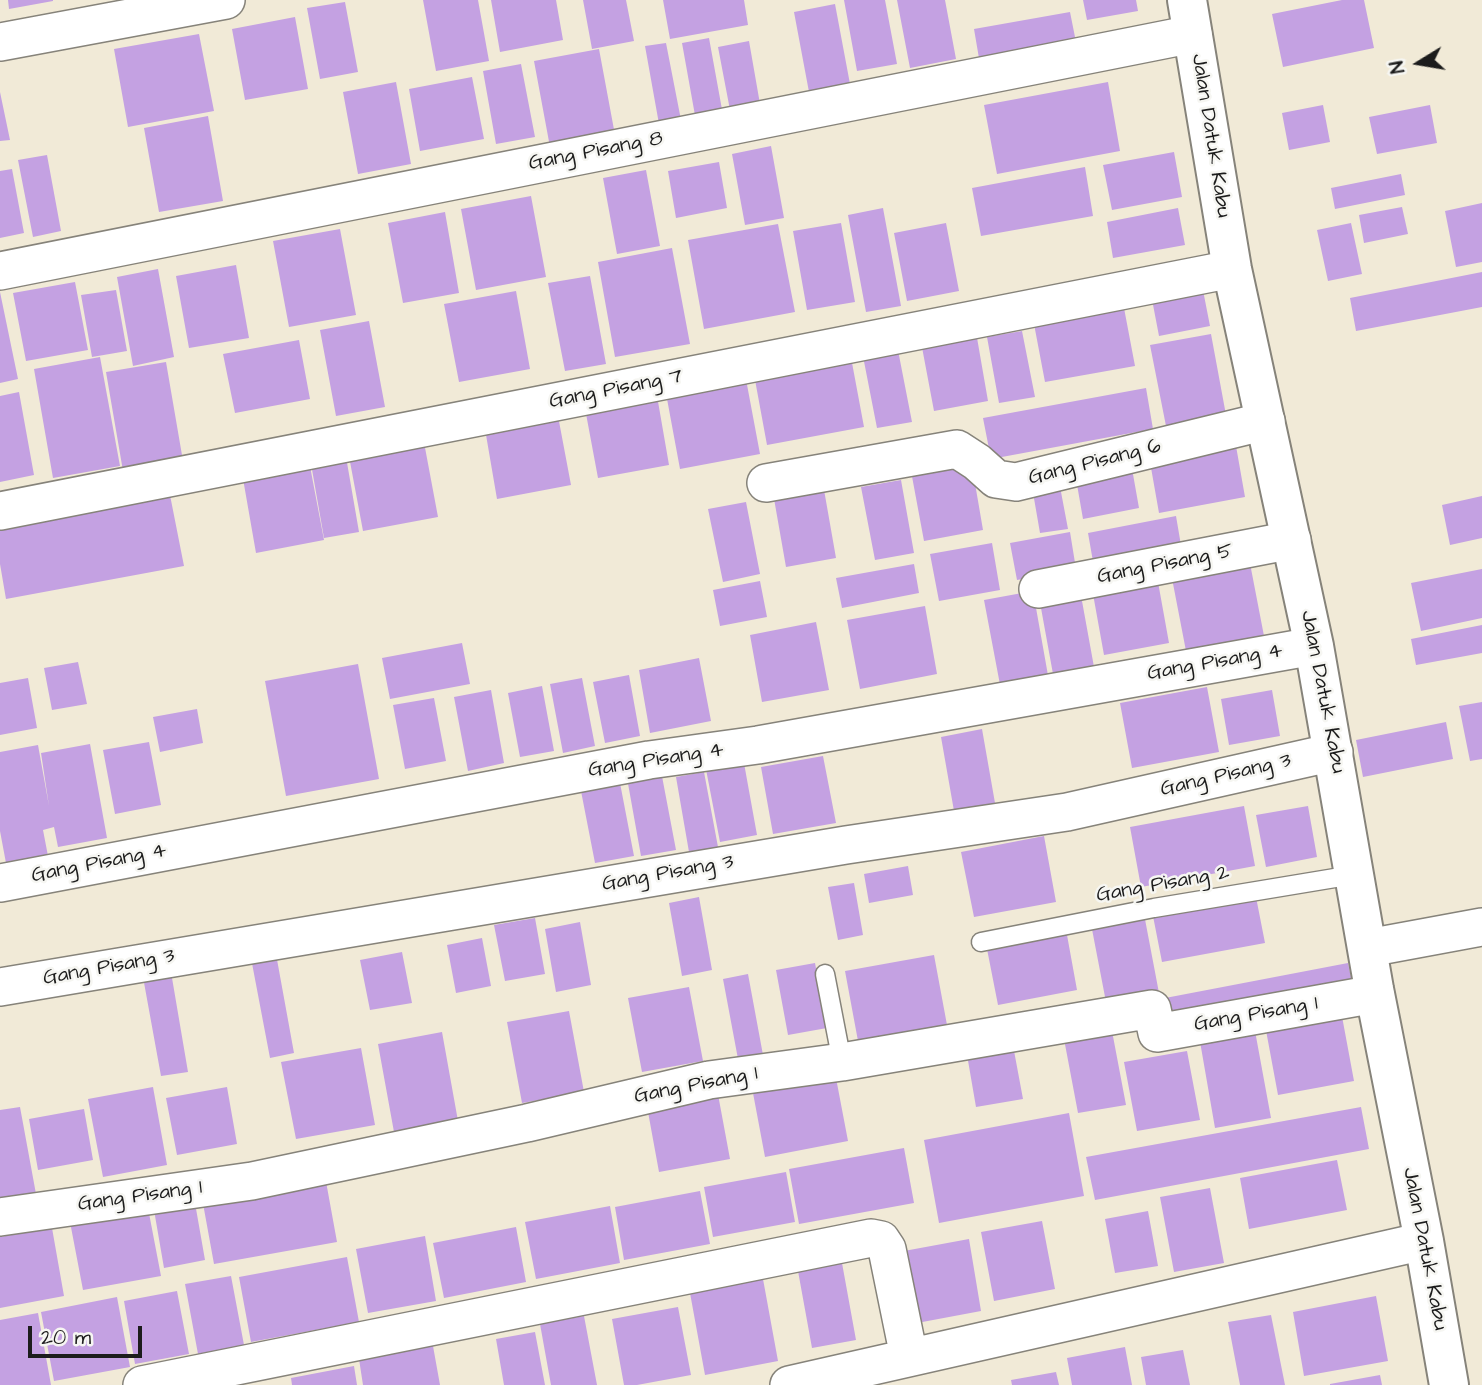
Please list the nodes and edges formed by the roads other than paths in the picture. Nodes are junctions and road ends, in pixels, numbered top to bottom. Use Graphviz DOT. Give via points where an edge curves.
graph roads {
  1 [pos="226,0"];
  2 [pos="1190,17"];
  3 [pos="0,42"];
  4 [pos="1232,269"];
  5 [pos="0,271"];
  6 [pos="1266,421"];
  7 [pos="766,482"];
  8 [pos="0,511"];
  9 [pos="1292,540"];
  10 [pos="1038,589"];
  11 [pos="1314,646"];
  12 [pos="1334,752"];
  13 [pos="1353,875"];
  14 [pos="0,883"];
  15 [pos="1482,927"];
  16 [pos="982,942"];
  17 [pos="1368,948"];
  18 [pos="825,974"];
  19 [pos="0,987"];
  20 [pos="1375,994"];
  21 [pos="842,1062"];
  22 [pos="0,1217"];
  23 [pos="1424,1241"];
  24 [pos="909,1357"];
  25 [pos="142,1385"];
  26 [pos="789,1385"];
  27 [pos="1449,1385"];
  1 -- 3 [label="street"];
  2 -- 4 [label="street, Jalan Datuk Kabu"];
  2 -- 5 [label="street, Gang Pisang 8"];
  4 -- 6 [label="street, Jalan Datuk Kabu"];
  4 -- 8 [label="street, Gang Pisang 7"];
  6 -- 7 [label="street, Gang Pisang 6" via="1016,482 996,480 957,449"];
  6 -- 9 [label="street, Jalan Datuk Kabu"];
  9 -- 10 [label="street, Gang Pisang 5"];
  9 -- 11 [label="street, Jalan Datuk Kabu"];
  11 -- 12 [label="street, Jalan Datuk Kabu"];
  11 -- 14 [label="street, Gang Pisang 4" via="758,745 649,760"];
  12 -- 13 [label="street, Jalan Datuk Kabu"];
  12 -- 19 [label="street, Gang Pisang 3" via="1067,813 846,845"];
  13 -- 16 [label="lane, Gang Pisang 2"];
  13 -- 17 [label="street, Jalan Datuk Kabu"];
  15 -- 17 [label="street"];
  17 -- 20 [label="street, Jalan Datuk Kabu"];
  18 -- 21 [label="lane"];
  20 -- 21 [label="street, Gang Pisang 1" via="1157,1033 1152,1009"];
  20 -- 23 [label="street, Jalan Datuk Kabu"];
  21 -- 22 [label="street, Gang Pisang 1" via="709,1080 252,1181"];
  23 -- 24 [label="street"];
  23 -- 27 [label="street, Jalan Datuk Kabu"];
  24 -- 25 [label="street" via="887,1249 881,1240 871,1238"];
  24 -- 26 [label="street"];
}
